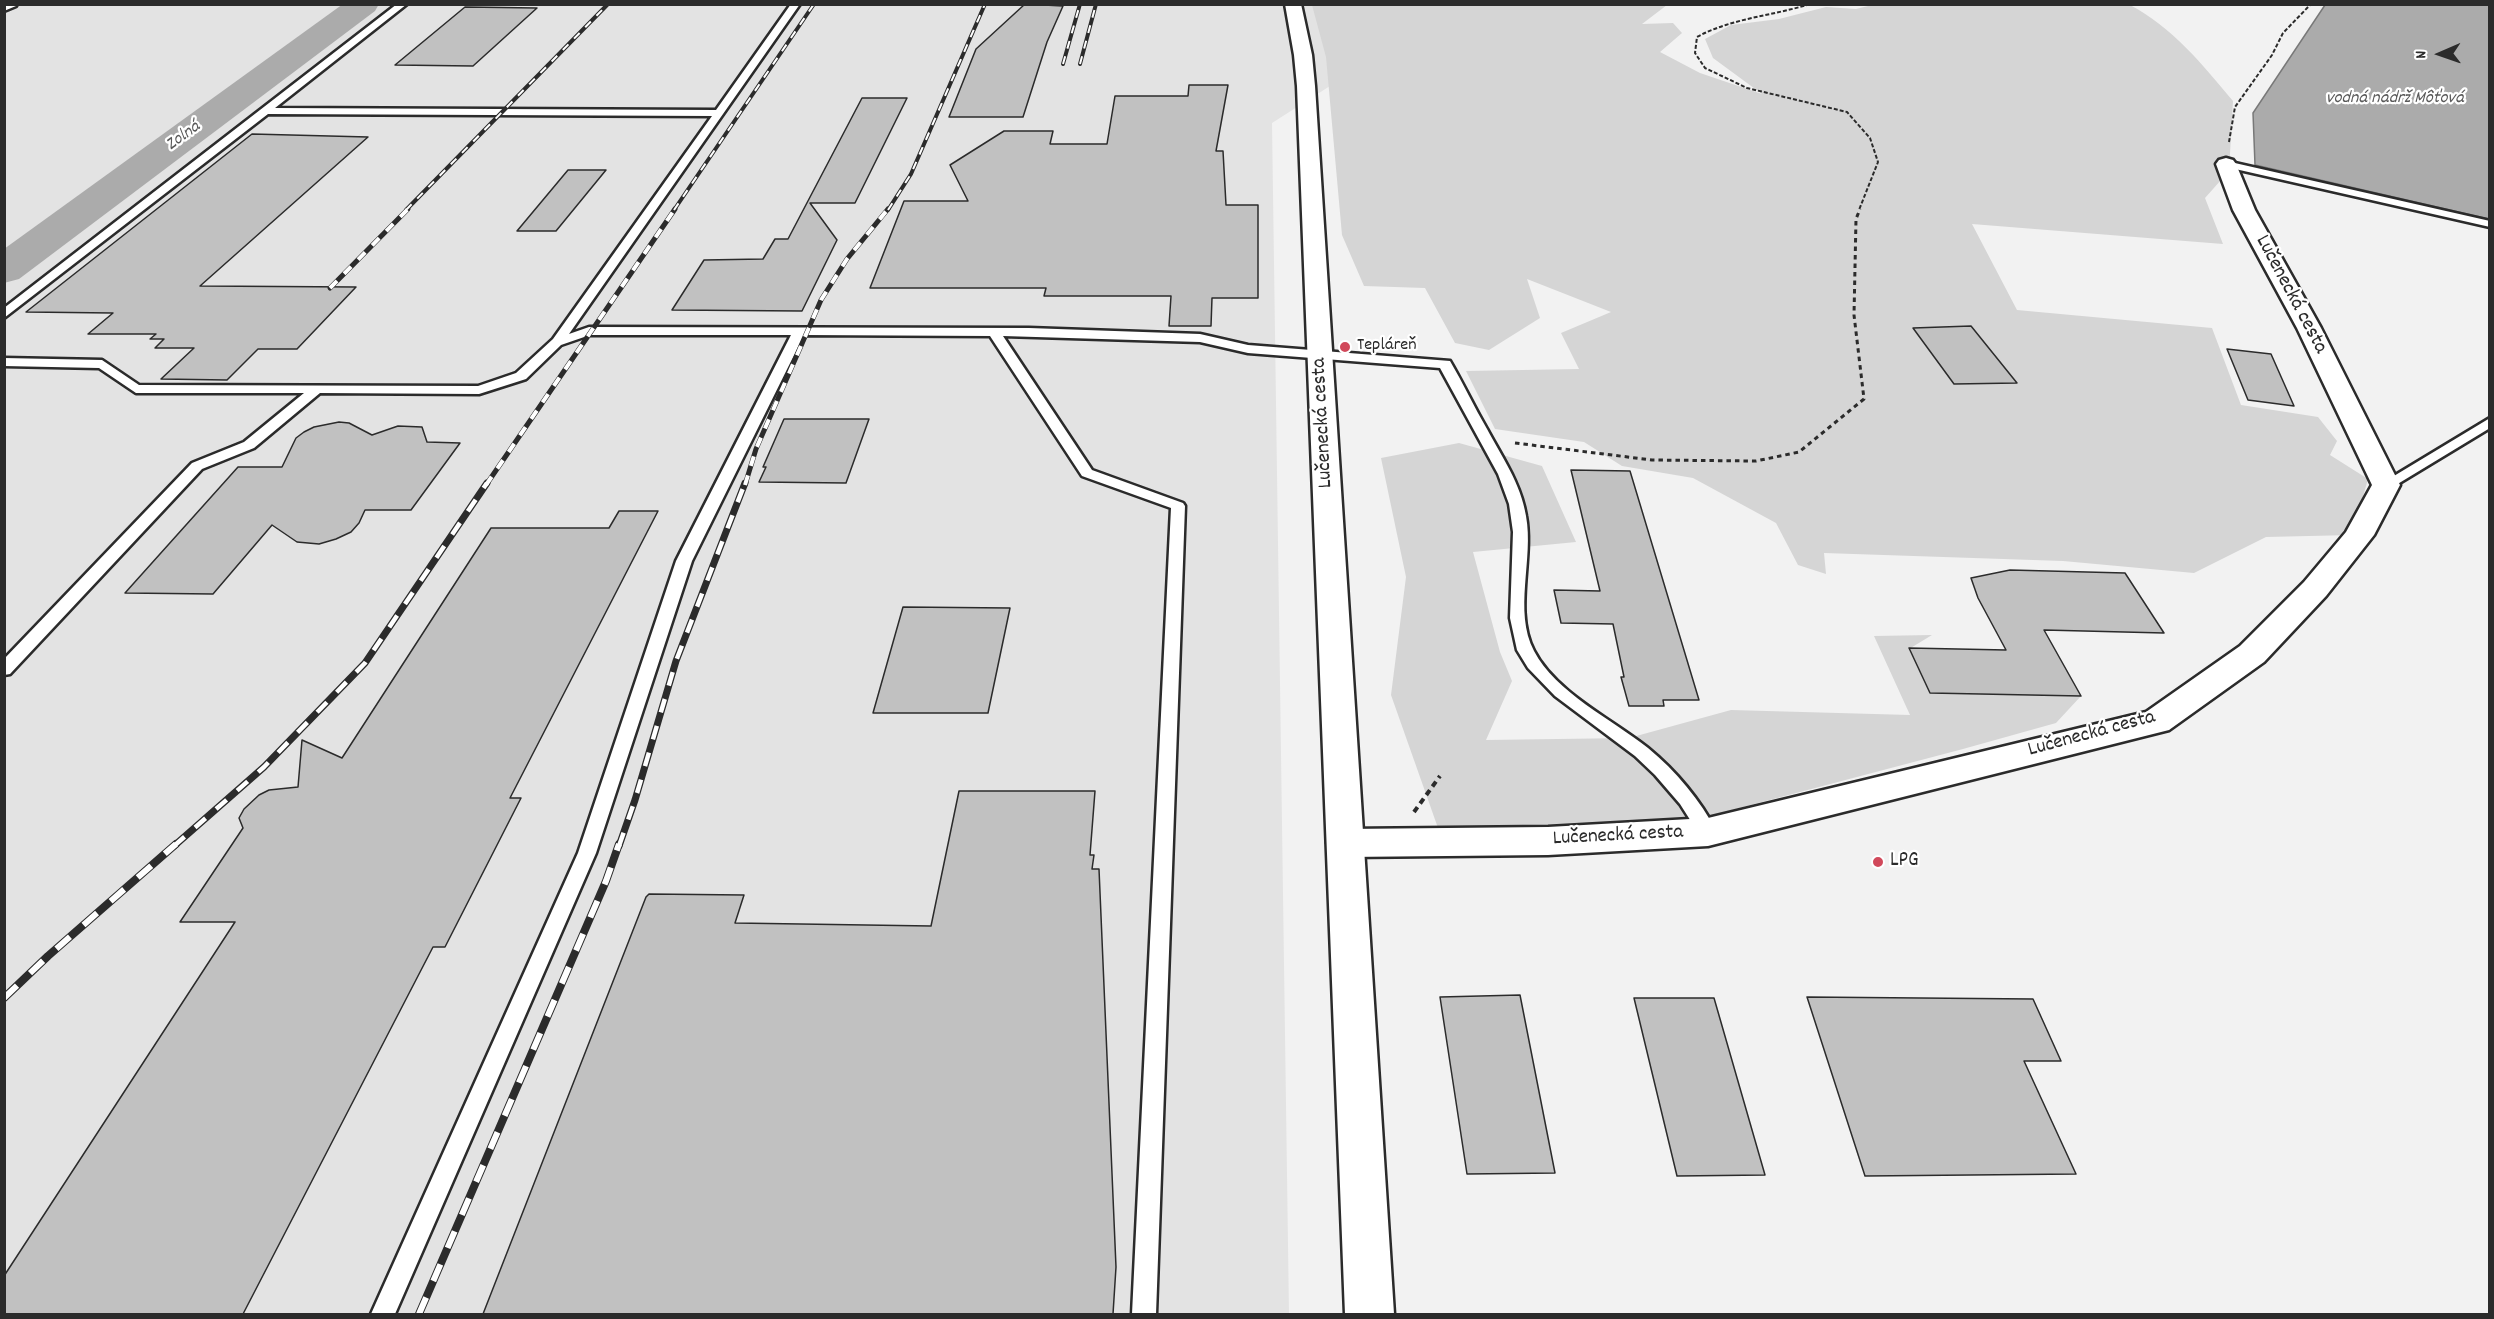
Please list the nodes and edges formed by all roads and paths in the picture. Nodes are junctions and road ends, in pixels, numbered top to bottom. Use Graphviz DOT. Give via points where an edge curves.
graph roads {
  1 [pos="13,4"];
  2 [pos="403,4"];
  3 [pos="796,4"];
  4 [pos="1293,4"];
  5 [pos="1810,4"];
  6 [pos="2311,4"];
  7 [pos="4,9"];
  8 [pos="267,111"];
  9 [pos="720,113"];
  10 [pos="2226,164"];
  11 [pos="2490,224"];
  12 [pos="4,314"];
  13 [pos="799,332"];
  14 [pos="994,332"];
  15 [pos="557,342"];
  16 [pos="1320,355"];
  17 [pos="4,362"];
  18 [pos="315,391"];
  19 [pos="2490,422"];
  20 [pos="1485,439"];
  21 [pos="2386,485"];
  22 [pos="4,670"];
  23 [pos="1440,776"];
  24 [pos="1409,819"];
  25 [pos="1708,832"];
  26 [pos="1346,843"];
  27 [pos="383,1314"];
  28 [pos="1144,1314"];
  29 [pos="1370,1314"];
  1 -- 7 [label="lane"];
  2 -- 8 [label="lane"];
  3 -- 9 [label="lane"];
  4 -- 16 [label="main road, Lučenecká cesta" via="1306,86"];
  5 -- 20 [label="path" via="1787,13 1713,26 1697,37 1695,52 1705,68 1747,88 1848,112 1870,138 1878,162 1856,219 1854,315 1864,399 1799,453 1756,461 1652,460"];
  6 -- 10 [label="path" via="2283,33 2235,107"];
  8 -- 9 [label="lane"];
  8 -- 12 [label="lane"];
  9 -- 15 [label="lane"];
  10 -- 11 [label="lane"];
  10 -- 21 [label="main road, Lučenecká cesta" via="2244,210 2309,328"];
  13 -- 14 [label="lane"];
  13 -- 15 [label="lane" via="589,332"];
  13 -- 27 [label="lane" via="684,561 587,853"];
  14 -- 16 [label="lane" via="1200,338 1248,349"];
  14 -- 28 [label="lane" via="1088,473 1178,506"];
  15 -- 18 [label="lane" via="521,376 479,390"];
  16 -- 20 [label="lane" via="1445,364"];
  16 -- 26 [label="main road, Lučenecká cesta"];
  17 -- 18 [label="lane" via="102,364 136,389"];
  18 -- 22 [label="lane" via="249,445 197,466"];
  19 -- 21 [label="lane"];
  20 -- 25 [label="lane" via="1506,472 1519,517 1521,572 1516,607 1525,650 1536,669 1680,788"];
  21 -- 25 [label="main road, Lučenecká cesta" via="2359,535 2315,590 2252,654 2157,721"];
  23 -- 24 [label="path"];
  25 -- 26 [label="main road, Lučenecká cesta" via="1548,841"];
  26 -- 29 [label="main road, Lučenecká cesta"];
}
